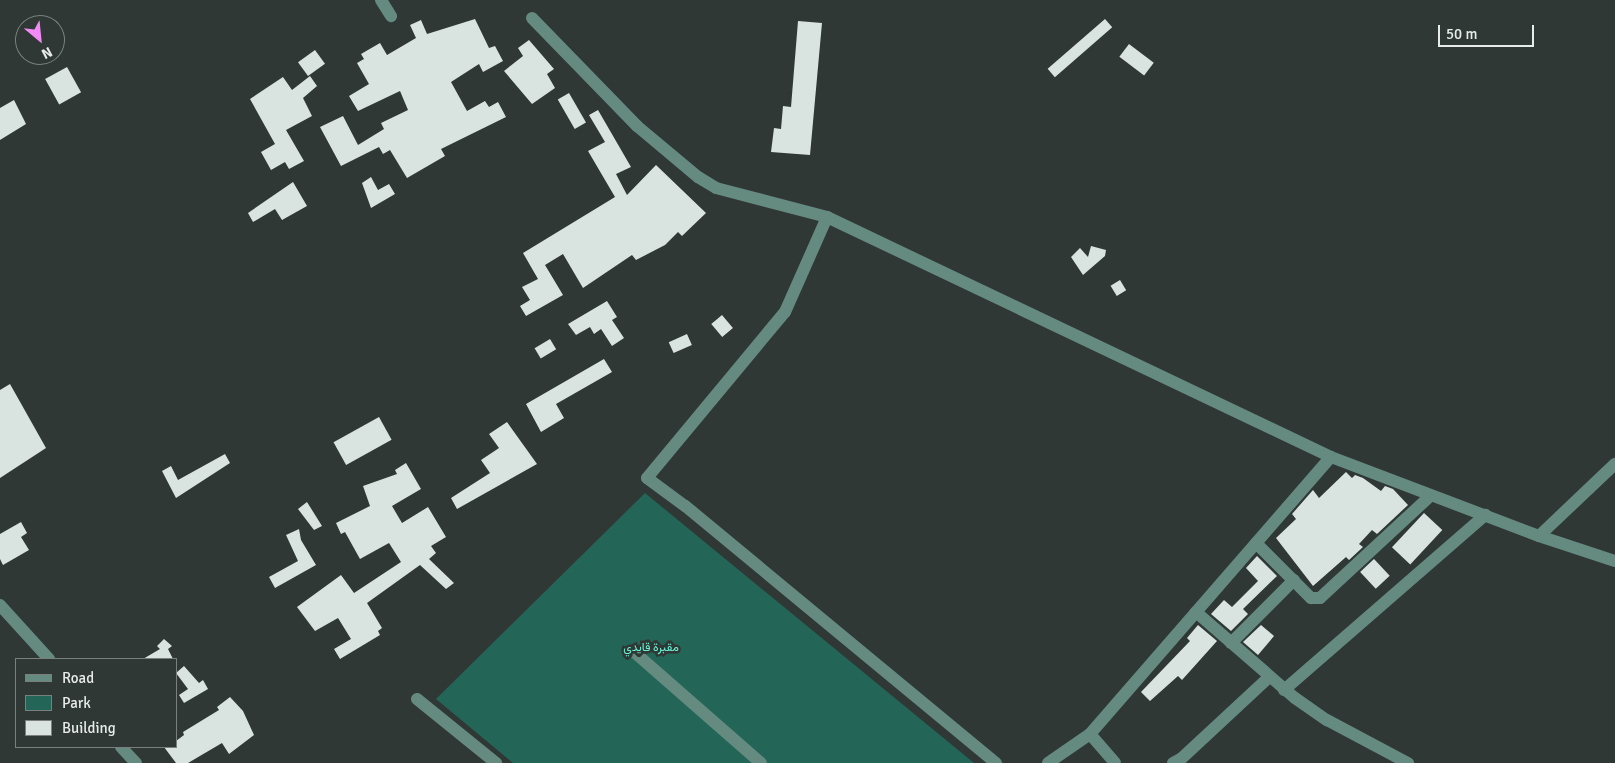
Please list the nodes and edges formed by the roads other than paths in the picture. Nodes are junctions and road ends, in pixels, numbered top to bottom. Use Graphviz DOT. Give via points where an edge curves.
graph roads {
  1 [pos="381,0"];
  2 [pos="391,16"];
  3 [pos="532,18"];
  4 [pos="827,217"];
  5 [pos="1331,457"];
  6 [pos="1615,464"];
  7 [pos="1430,496"];
  8 [pos="1485,515"];
  9 [pos="1539,536"];
  10 [pos="1256,543"];
  11 [pos="1615,561"];
  12 [pos="1294,580"];
  13 [pos="0,605"];
  14 [pos="1196,612"];
  15 [pos="1231,643"];
  16 [pos="633,651"];
  17 [pos="48,658"];
  18 [pos="1268,678"];
  19 [pos="1284,690"];
  20 [pos="417,699"];
  21 [pos="1090,734"];
  22 [pos="123,748"];
  23 [pos="1117,762"];
  24 [pos="136,763"];
  25 [pos="496,763"];
  26 [pos="761,763"];
  27 [pos="996,763"];
  28 [pos="1048,763"];
  29 [pos="1173,763"];
  30 [pos="1408,763"];
  1 -- 2 [label="street"];
  3 -- 4 [label="street" via="637,126 698,178 716,188"];
  4 -- 5 [label="street"];
  4 -- 27 [label="street" via="785,312 647,478"];
  5 -- 7 [label="street"];
  5 -- 10 [label="street"];
  6 -- 9 [label="street"];
  7 -- 8 [label="street"];
  7 -- 12 [label="street" via="1320,598 1311,598"];
  8 -- 9 [label="street"];
  8 -- 19 [label="street"];
  9 -- 11 [label="street"];
  10 -- 12 [label="street"];
  10 -- 14 [label="street"];
  12 -- 15 [label="street"];
  13 -- 17 [label="street"];
  14 -- 15 [label="street"];
  14 -- 21 [label="street"];
  15 -- 18 [label="street"];
  16 -- 26 [label="street"];
  18 -- 19 [label="street"];
  18 -- 29 [label="street"];
  19 -- 30 [label="street" via="1327,720"];
  20 -- 25 [label="street"];
  21 -- 23 [label="street"];
  21 -- 28 [label="street"];
  22 -- 24 [label="street"];
}
